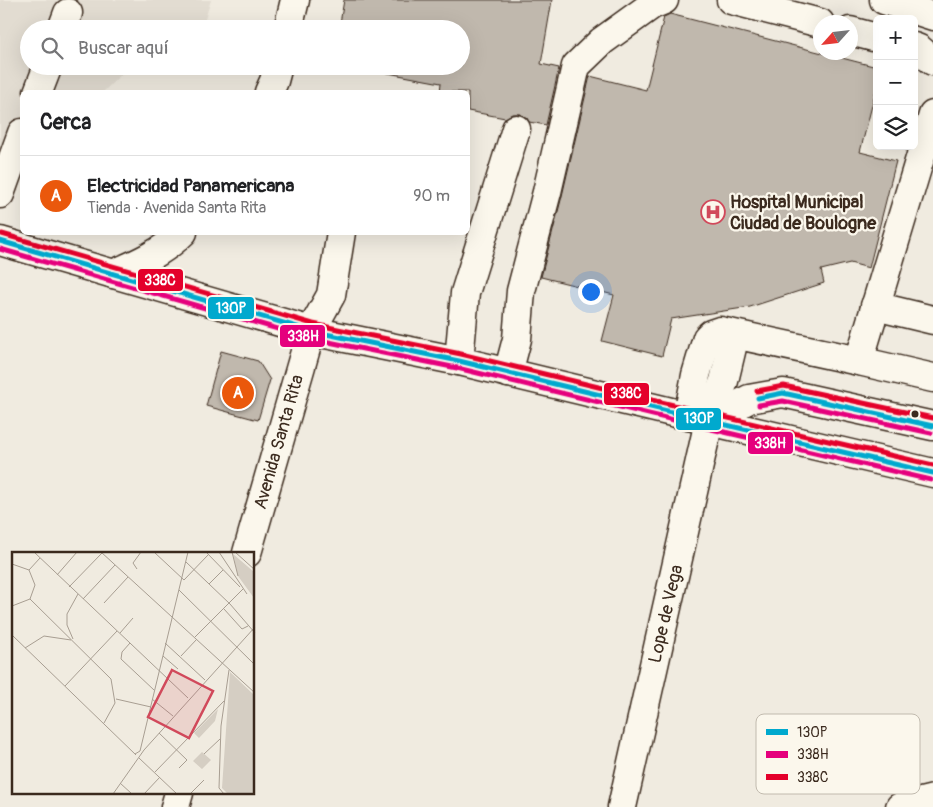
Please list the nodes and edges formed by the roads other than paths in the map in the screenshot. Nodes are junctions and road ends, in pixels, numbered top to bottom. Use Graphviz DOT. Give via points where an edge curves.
graph roads {
  1 [pos="295,0"];
  2 [pos="664,0"];
  3 [pos="731,0"];
  4 [pos="884,0"];
  5 [pos="933,16"];
  6 [pos="290,20"];
  7 [pos="813,21"];
  8 [pos="858,33"];
  9 [pos="873,37"];
  10 [pos="918,49"];
  11 [pos="933,61"];
  12 [pos="45,75"];
  13 [pos="276,75"];
  14 [pos="39,90"];
  15 [pos="269,90"];
  16 [pos="933,115"];
  17 [pos="516,129"];
  18 [pos="20,139"];
  19 [pos="0,194"];
  20 [pos="181,235"];
  21 [pos="341,235"];
  22 [pos="0,241"];
  23 [pos="113,274"];
  24 [pos="875,306"];
  25 [pos="933,320"];
  26 [pos="311,331"];
  27 [pos="735,335"];
  28 [pos="459,361"];
  29 [pos="859,361"];
  30 [pos="508,373"];
  31 [pos="933,378"];
  32 [pos="698,419"];
  33 [pos="933,426"];
  34 [pos="933,473"];
  35 [pos="247,552"];
  36 [pos="179,794"];
  37 [pos="933,799"];
  38 [pos="175,807"];
  39 [pos="622,807"];
  40 [pos="900,807"];
  1 -- 6 [label="main road"];
  2 -- 30 [label="main road" via="602,41 576,66 521,291 517,339"];
  3 -- 7 [label="main road"];
  4 -- 5 [label="main road"];
  8 -- 9 [label="main road"];
  10 -- 11 [label="main road"];
  12 -- 14 [label="main road"];
  13 -- 15 [label="main road"];
  16 -- 24 [label="main road"];
  17 -- 28 [label="main road" via="465,293"];
  18 -- 19 [label="main road"];
  20 -- 23 [label="main road" via="146,259"];
  21 -- 26 [label="main road, Avenida Santa Rita" via="331,295"];
  22 -- 23 [label="main road"];
  23 -- 26 [label="main road"];
  24 -- 25 [label="main road"];
  24 -- 29 [label="main road"];
  26 -- 28 [label="main road"];
  26 -- 35 [label="main road, Avenida Santa Rita"];
  27 -- 29 [label="main road"];
  27 -- 32 [label="main road" via="724,381"];
  27 -- 32 [label="main road" via="720,331 707,338 696,375"];
  28 -- 30 [label="main road"];
  29 -- 31 [label="main road"];
  30 -- 32 [label="main road"];
  32 -- 33 [label="main road" via="749,399 783,393"];
  32 -- 34 [label="main road"];
  32 -- 39 [label="main road, Lope de Vega"];
  36 -- 38 [label="main road"];
  37 -- 40 [label="main road"];
}
